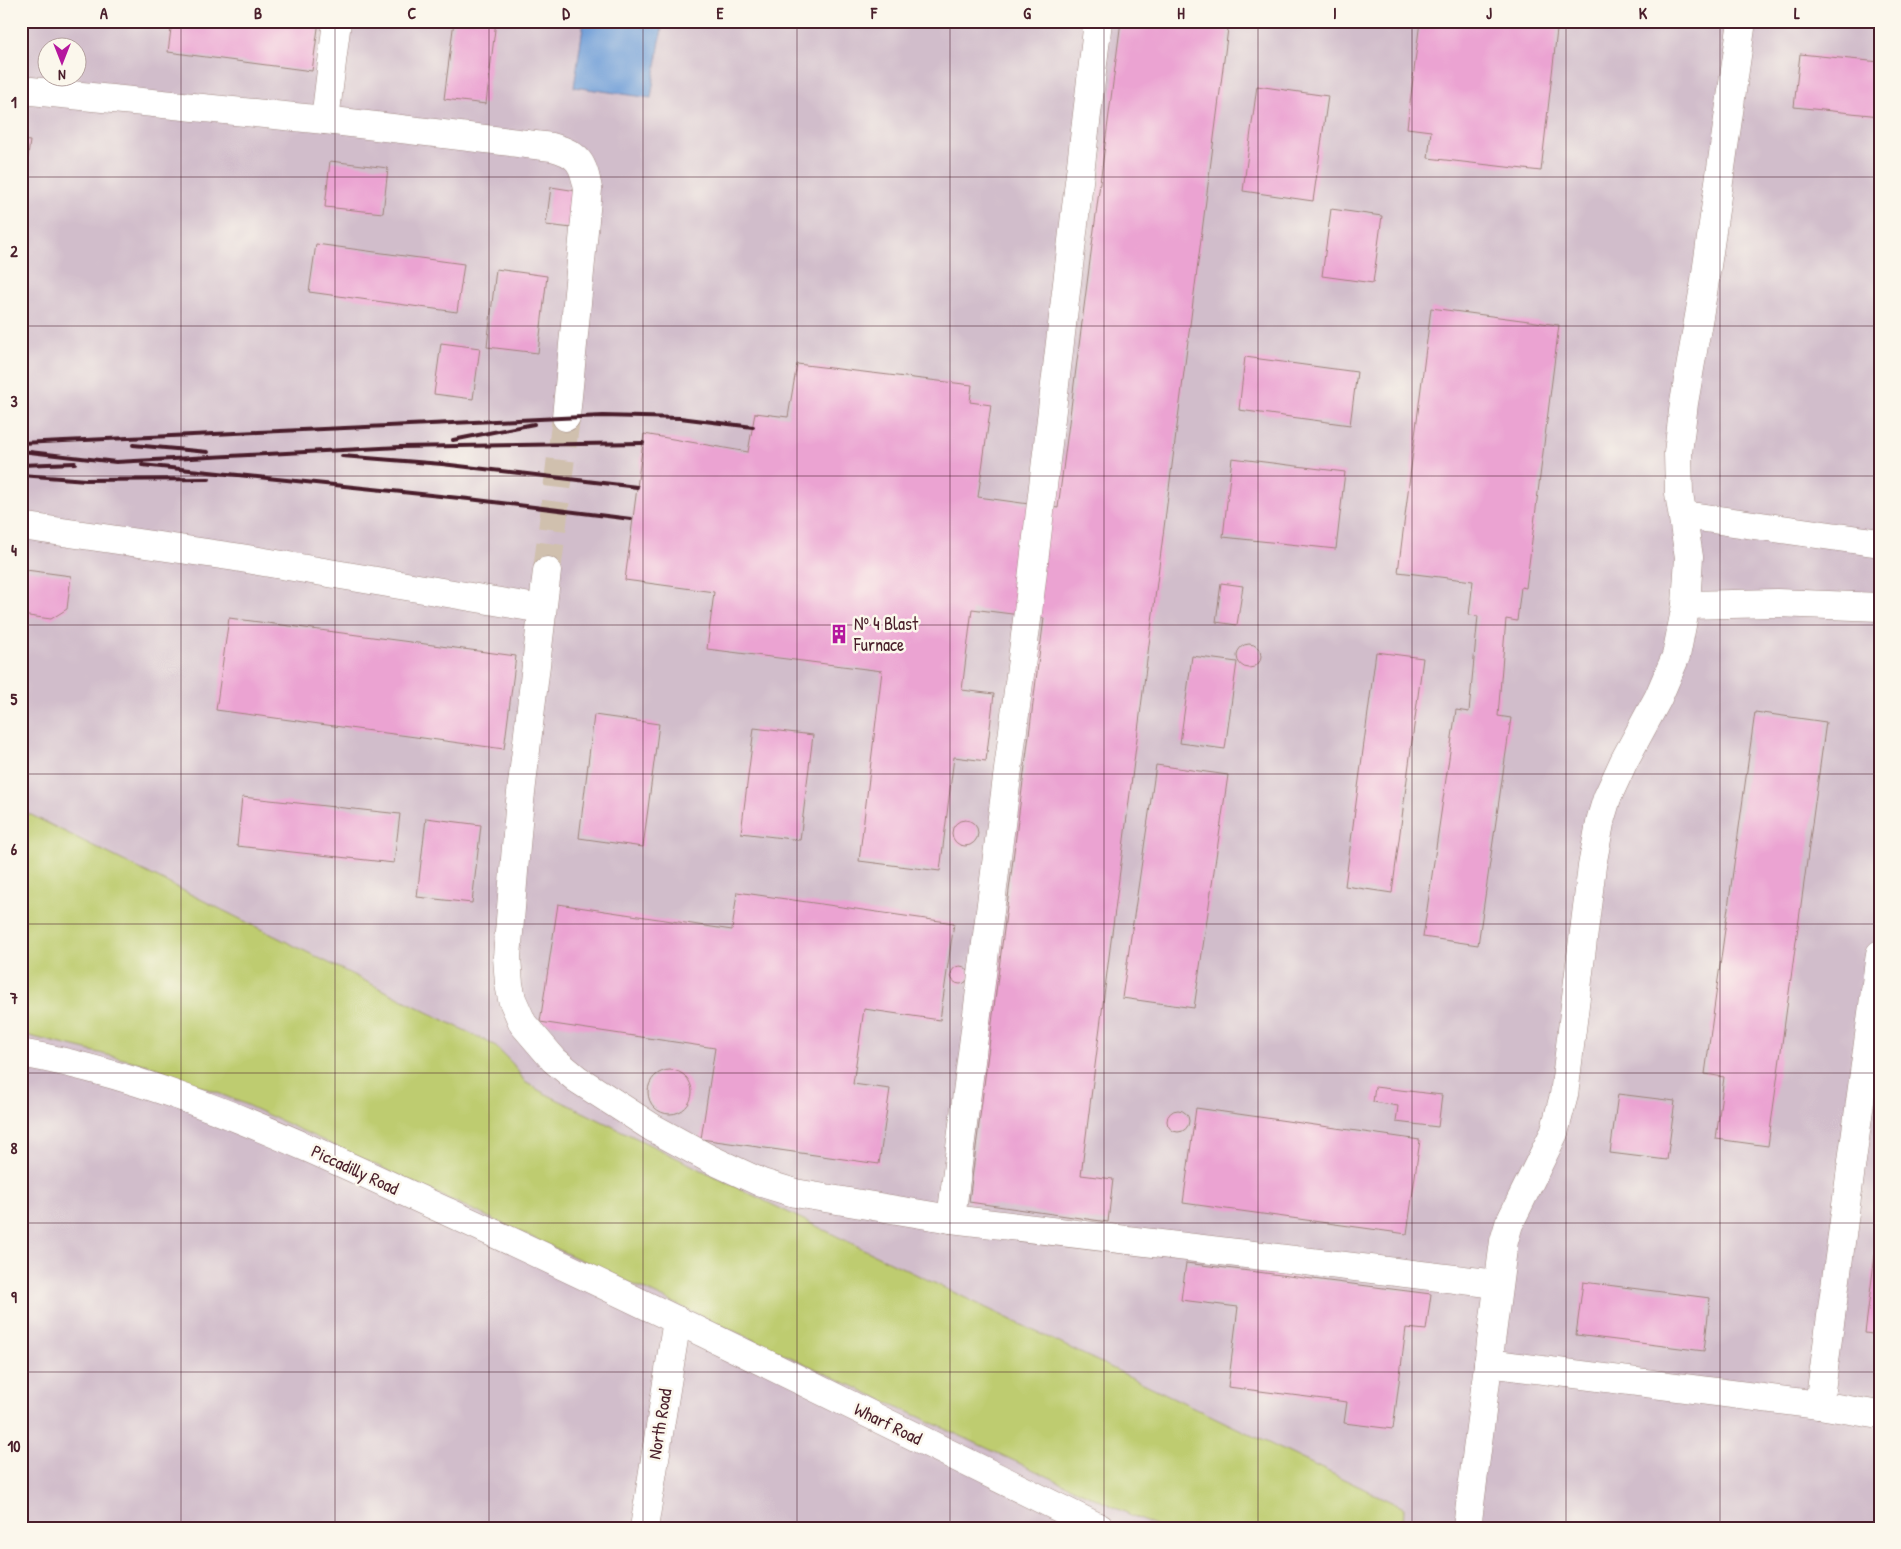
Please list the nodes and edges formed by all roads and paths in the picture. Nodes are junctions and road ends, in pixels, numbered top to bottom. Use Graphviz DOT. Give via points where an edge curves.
graph roads {
  1 [pos="337,21"];
  2 [pos="1098,21"];
  3 [pos="1742,21"];
  4 [pos="21,90"];
  5 [pos="325,120"];
  6 [pos="566,418"];
  7 [pos="1684,515"];
  8 [pos="21,526"];
  9 [pos="1880,543"];
  10 [pos="547,571"];
  11 [pos="1686,605"];
  12 [pos="1880,607"];
  13 [pos="542,609"];
  14 [pos="1879,961"];
  15 [pos="21,1053"];
  16 [pos="951,1218"];
  17 [pos="1497,1284"];
  18 [pos="677,1320"];
  19 [pos="1488,1363"];
  20 [pos="1819,1405"];
  21 [pos="1880,1415"];
  22 [pos="644,1528"];
  23 [pos="1100,1528"];
  24 [pos="1467,1528"];
  1 -- 5 [label="lane"];
  2 -- 16 [label="lane"];
  3 -- 7 [label="lane" via="1678,453 1679,493"];
  4 -- 5 [label="lane"];
  5 -- 6 [label="lane" via="552,147 564,150 584,166 588,189"];
  7 -- 9 [label="lane"];
  7 -- 11 [label="lane" via="1689,557"];
  8 -- 13 [label="lane" via="235,557"];
  10 -- 13 [label="lane"];
  11 -- 12 [label="lane" via="1777,603"];
  11 -- 17 [label="lane" via="1676,656 1658,698 1624,761 1601,818 1592,866 1564,1095 1554,1133 1509,1224"];
  13 -- 16 [label="lane" via="520,801 508,957 512,999 523,1024 554,1060 616,1106 708,1158 762,1183 832,1200"];
  14 -- 20 [label="lane"];
  15 -- 18 [label="lane, Piccadilly Road" via="69,1062 214,1109 280,1136"];
  16 -- 17 [label="lane"];
  17 -- 19 [label="lane"];
  18 -- 22 [label="lane, North Road"];
  18 -- 23 [label="lane, Wharf Road"];
  19 -- 20 [label="lane"];
  19 -- 24 [label="lane"];
  20 -- 21 [label="lane"];
}
